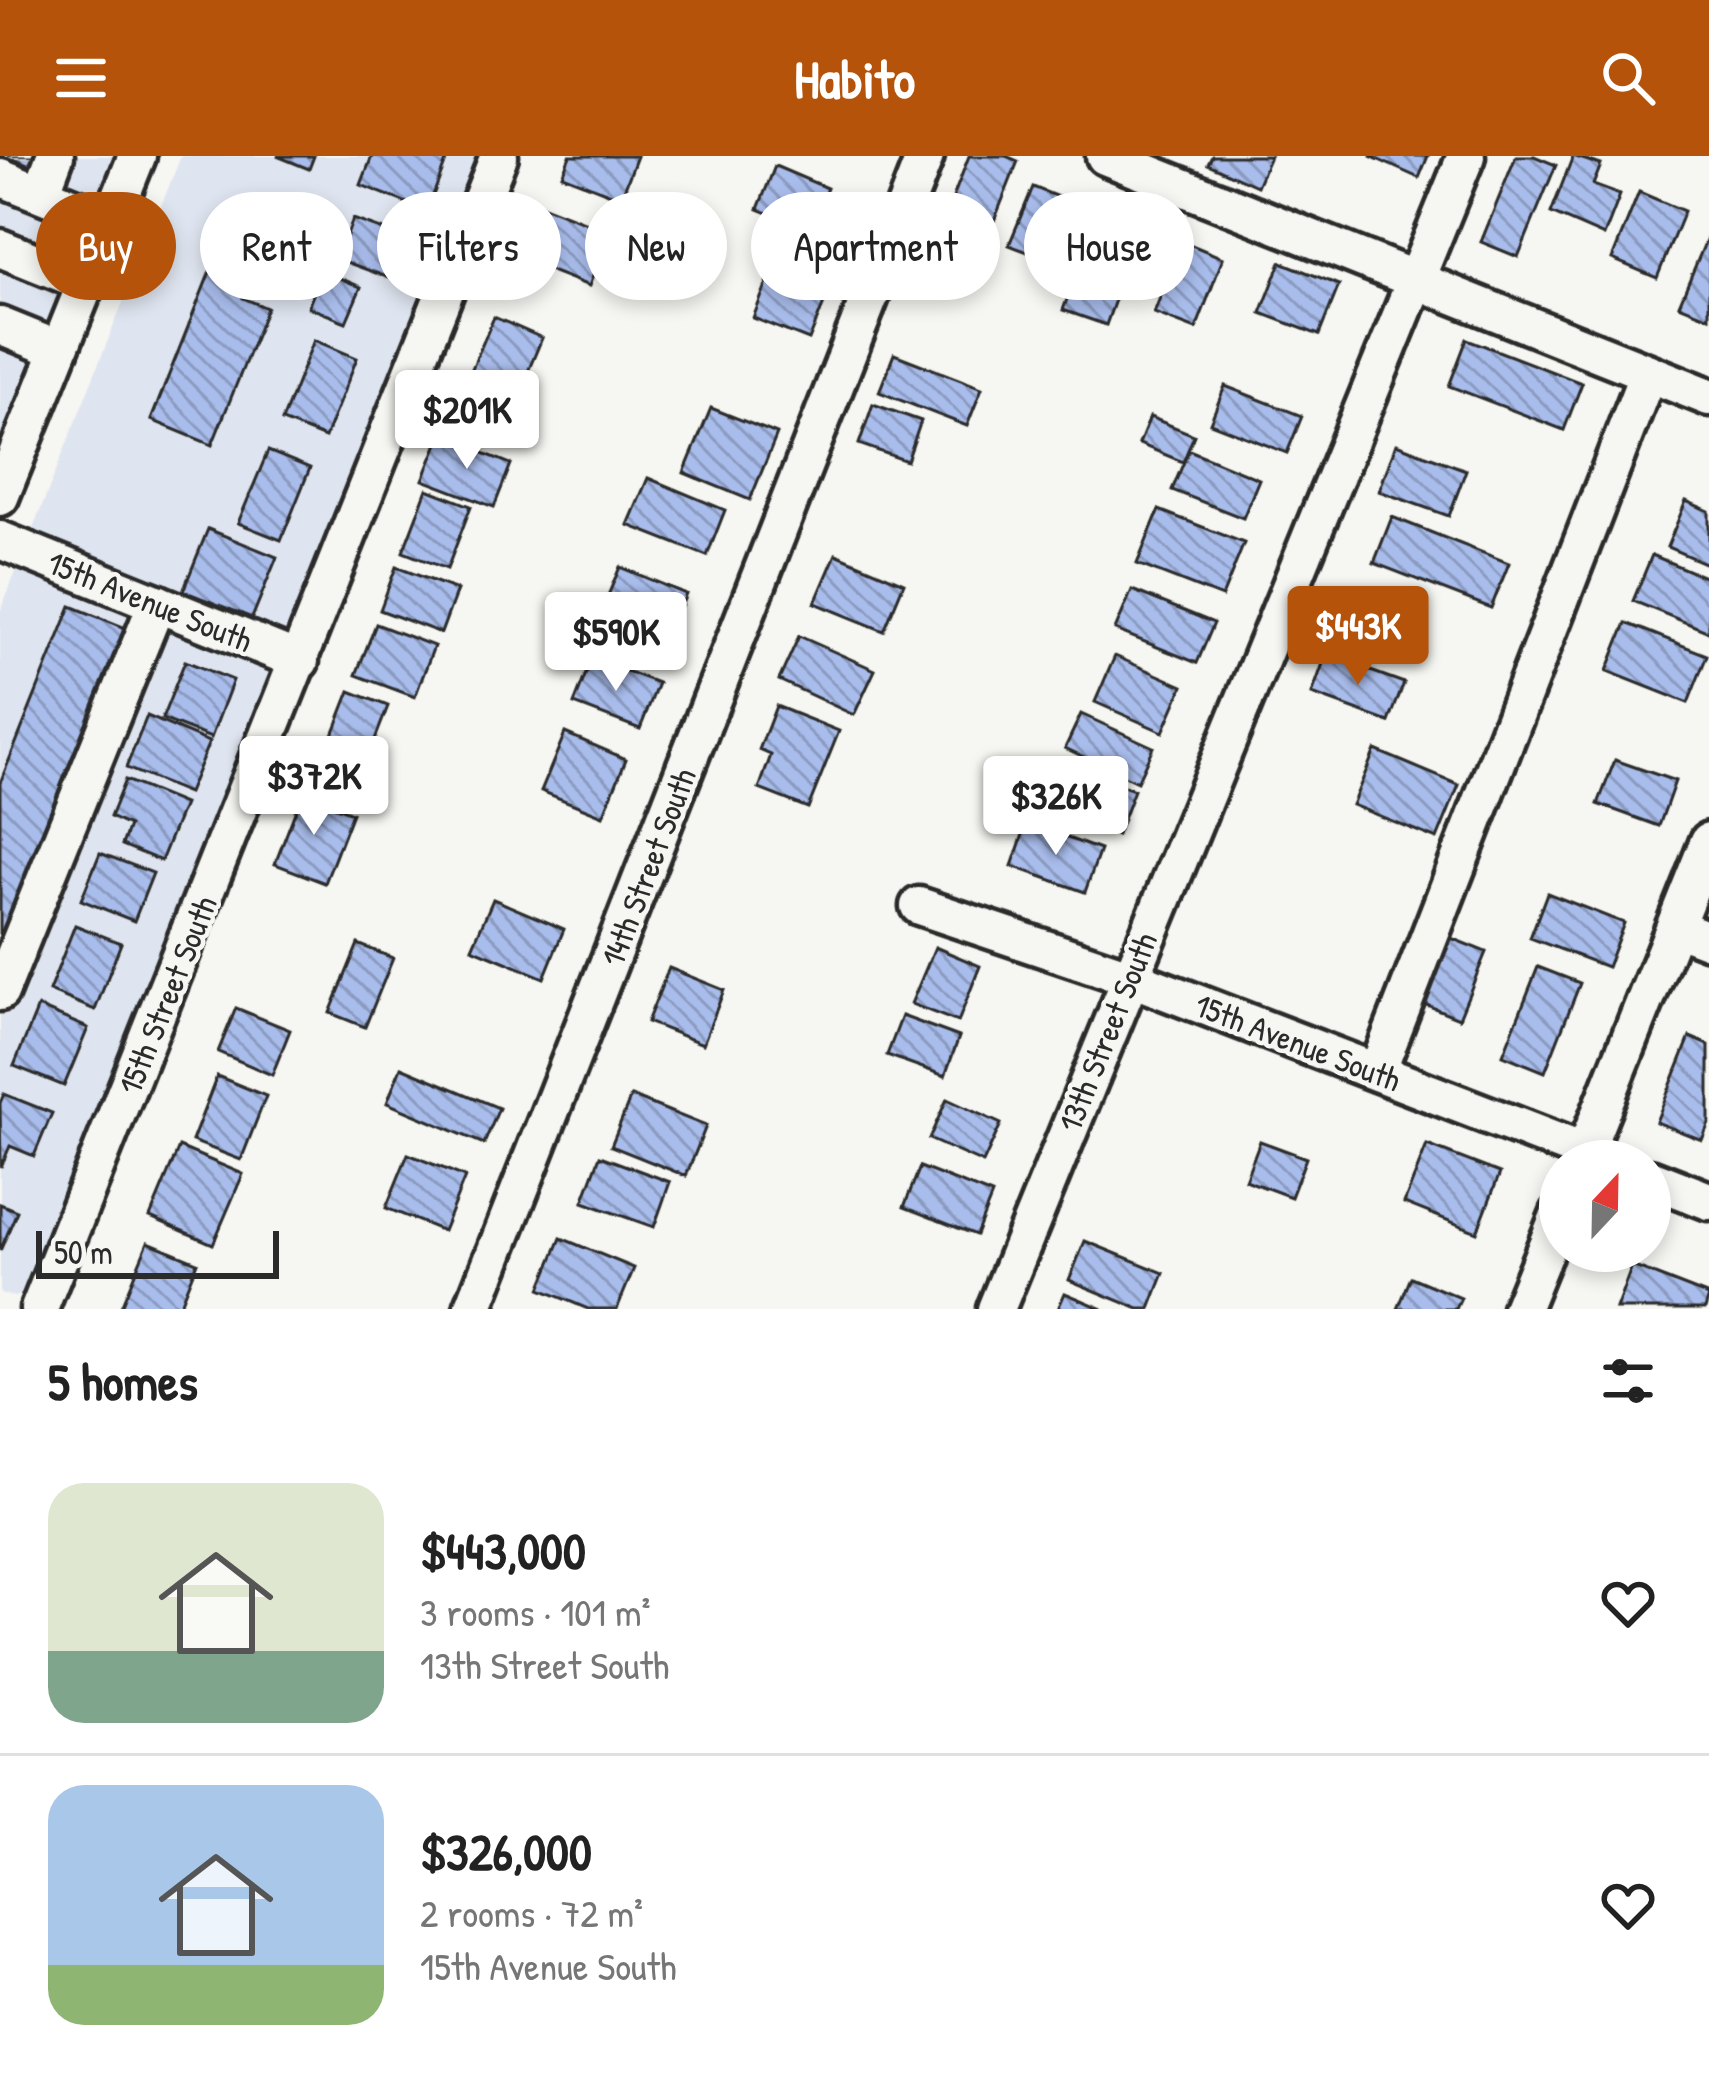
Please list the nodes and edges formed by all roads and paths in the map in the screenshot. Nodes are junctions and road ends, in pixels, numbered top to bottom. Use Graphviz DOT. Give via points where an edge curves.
graph roads {
  1 [pos="55,156"];
  2 [pos="137,156"];
  3 [pos="499,156"];
  4 [pos="925,156"];
  5 [pos="1105,156"];
  6 [pos="1466,156"];
  7 [pos="12,183"];
  8 [pos="123,192"];
  9 [pos="0,248"];
  10 [pos="36,262"];
  11 [pos="1412,280"];
  12 [pos="80,300"];
  13 [pos="0,326"];
  14 [pos="59,350"];
  15 [pos="1648,373"];
  16 [pos="1709,397"];
  17 [pos="12,430"];
  18 [pos="0,497"];
  19 [pos="0,540"];
  20 [pos="157,603"];
  21 [pos="300,661"];
  22 [pos="1709,841"];
  23 [pos="919,907"];
  24 [pos="1692,933"];
  25 [pos="1129,977"];
  26 [pos="0,992"];
  27 [pos="1377,1072"];
  28 [pos="1546,1140"];
  29 [pos="1599,1140"];
  30 [pos="1671,1187"];
  31 [pos="1709,1202"];
  32 [pos="1539,1265"];
  33 [pos="42,1303"];
  34 [pos="473,1309"];
  35 [pos="996,1309"];
  36 [pos="1521,1309"];
  1 -- 7 [label="street"];
  2 -- 8 [label="street"];
  3 -- 21 [label="street, 15th Street South"];
  4 -- 34 [label="street, 14th Street South"];
  5 -- 11 [label="street"];
  6 -- 11 [label="street, 13th Street South"];
  9 -- 10 [label="street"];
  11 -- 15 [label="street"];
  11 -- 25 [label="street, 13th Street South"];
  12 -- 14 [label="street"];
  13 -- 14 [label="street"];
  14 -- 17 [label="street"];
  15 -- 16 [label="street"];
  15 -- 27 [label="street"];
  17 -- 18 [label="street"];
  19 -- 20 [label="street, 15th Avenue South"];
  20 -- 21 [label="street, 15th Avenue South"];
  20 -- 26 [label="street"];
  21 -- 33 [label="street, 15th Street South"];
  22 -- 24 [label="street"];
  23 -- 25 [label="street, 15th Avenue South"];
  24 -- 29 [label="street"];
  25 -- 27 [label="street, 15th Avenue South"];
  25 -- 35 [label="street, 13th Street South"];
  27 -- 28 [label="street, 15th Avenue South"];
  30 -- 31 [label="street"];
  32 -- 36 [label="street"];
}
